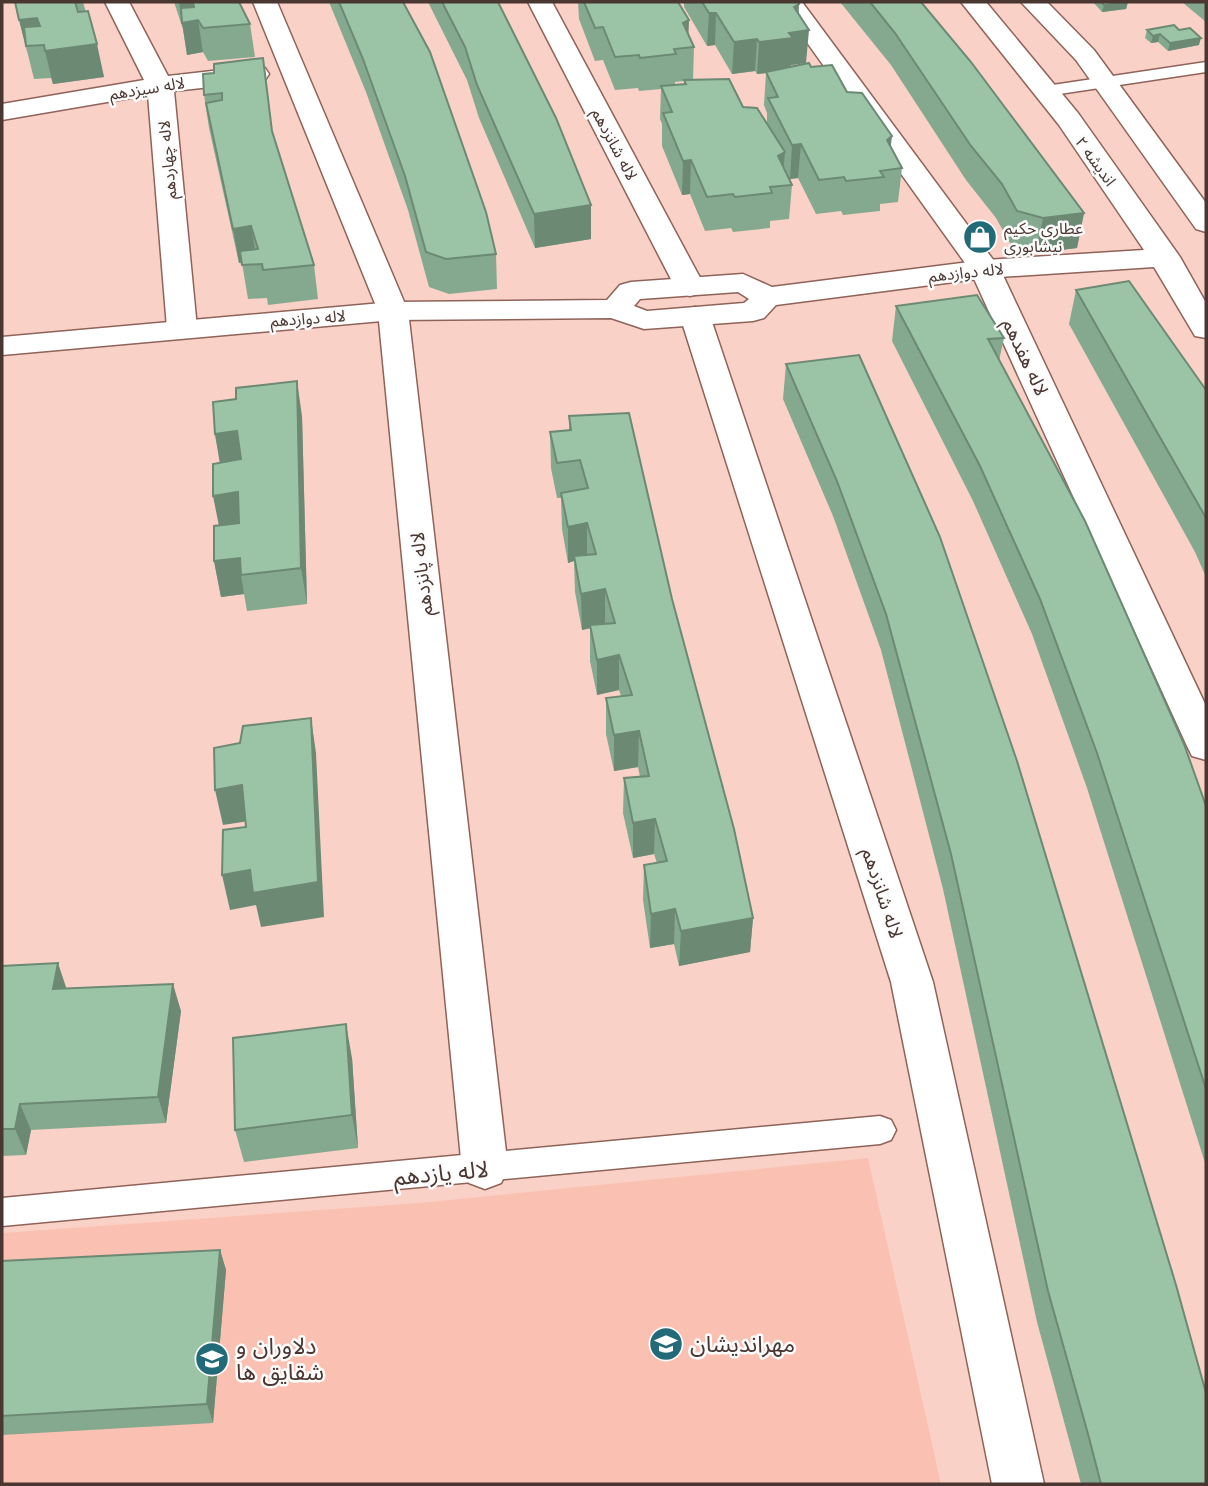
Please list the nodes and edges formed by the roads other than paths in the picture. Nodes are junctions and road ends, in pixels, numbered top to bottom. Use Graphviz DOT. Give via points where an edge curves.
graph roads {
  1 [pos="117,2"];
  2 [pos="265,2"];
  3 [pos="540,2"];
  4 [pos="790,2"];
  5 [pos="973,2"];
  6 [pos="1033,2"];
  7 [pos="1206,67"];
  8 [pos="292,69"];
  9 [pos="1105,83"];
  10 [pos="160,85"];
  11 [pos="1046,91"];
  12 [pos="2,112"];
  13 [pos="1206,223"];
  14 [pos="1165,257"];
  15 [pos="985,269"];
  16 [pos="693,301"];
  17 [pos="393,312"];
  18 [pos="181,328"];
  19 [pos="1206,329"];
  20 [pos="2,346"];
  21 [pos="1206,746"];
  22 [pos="880,1130"];
  23 [pos="485,1169"];
  24 [pos="2,1212"];
  25 [pos="1018,1484"];
  1 -- 10 [label="street, لاله چهاردهم"];
  2 -- 8 [label="street, لاله پانزدهم"];
  3 -- 16 [label="street, لاله شانزدهم"];
  4 -- 15 [label="street, لاله هفدهم"];
  5 -- 11 [label="street, اندیشه ۲"];
  6 -- 9 [label="street" via="1085,55"];
  7 -- 9 [label="lane"];
  8 -- 10 [label="street, لاله سیزدهم"];
  8 -- 17 [label="street, لاله پانزدهم"];
  9 -- 11 [label="lane"];
  9 -- 13 [label="street"];
  10 -- 12 [label="street, لاله سیزدهم"];
  10 -- 18 [label="street, لاله چهاردهم"];
  11 -- 14 [label="street, اندیشه ۲"];
  14 -- 15 [label="street, لاله دوازدهم"];
  14 -- 19 [label="street, اندیشه ۲"];
  15 -- 16 [label="street, لاله دوازدهم" via="767,297 753,312"];
  15 -- 21 [label="street, لاله هفدهم"];
  16 -- 17 [label="street, لاله دوازدهم" via="644,320 615,309"];
  16 -- 25 [label="street, لاله شانزدهم" via="912,982"];
  17 -- 18 [label="street, لاله دوازدهم"];
  17 -- 23 [label="street, لاله پانزدهم"];
  18 -- 20 [label="street, لاله دوازدهم"];
  22 -- 23 [label="lane, لاله یازدهم"];
  23 -- 24 [label="lane, لاله یازدهم"];
}
